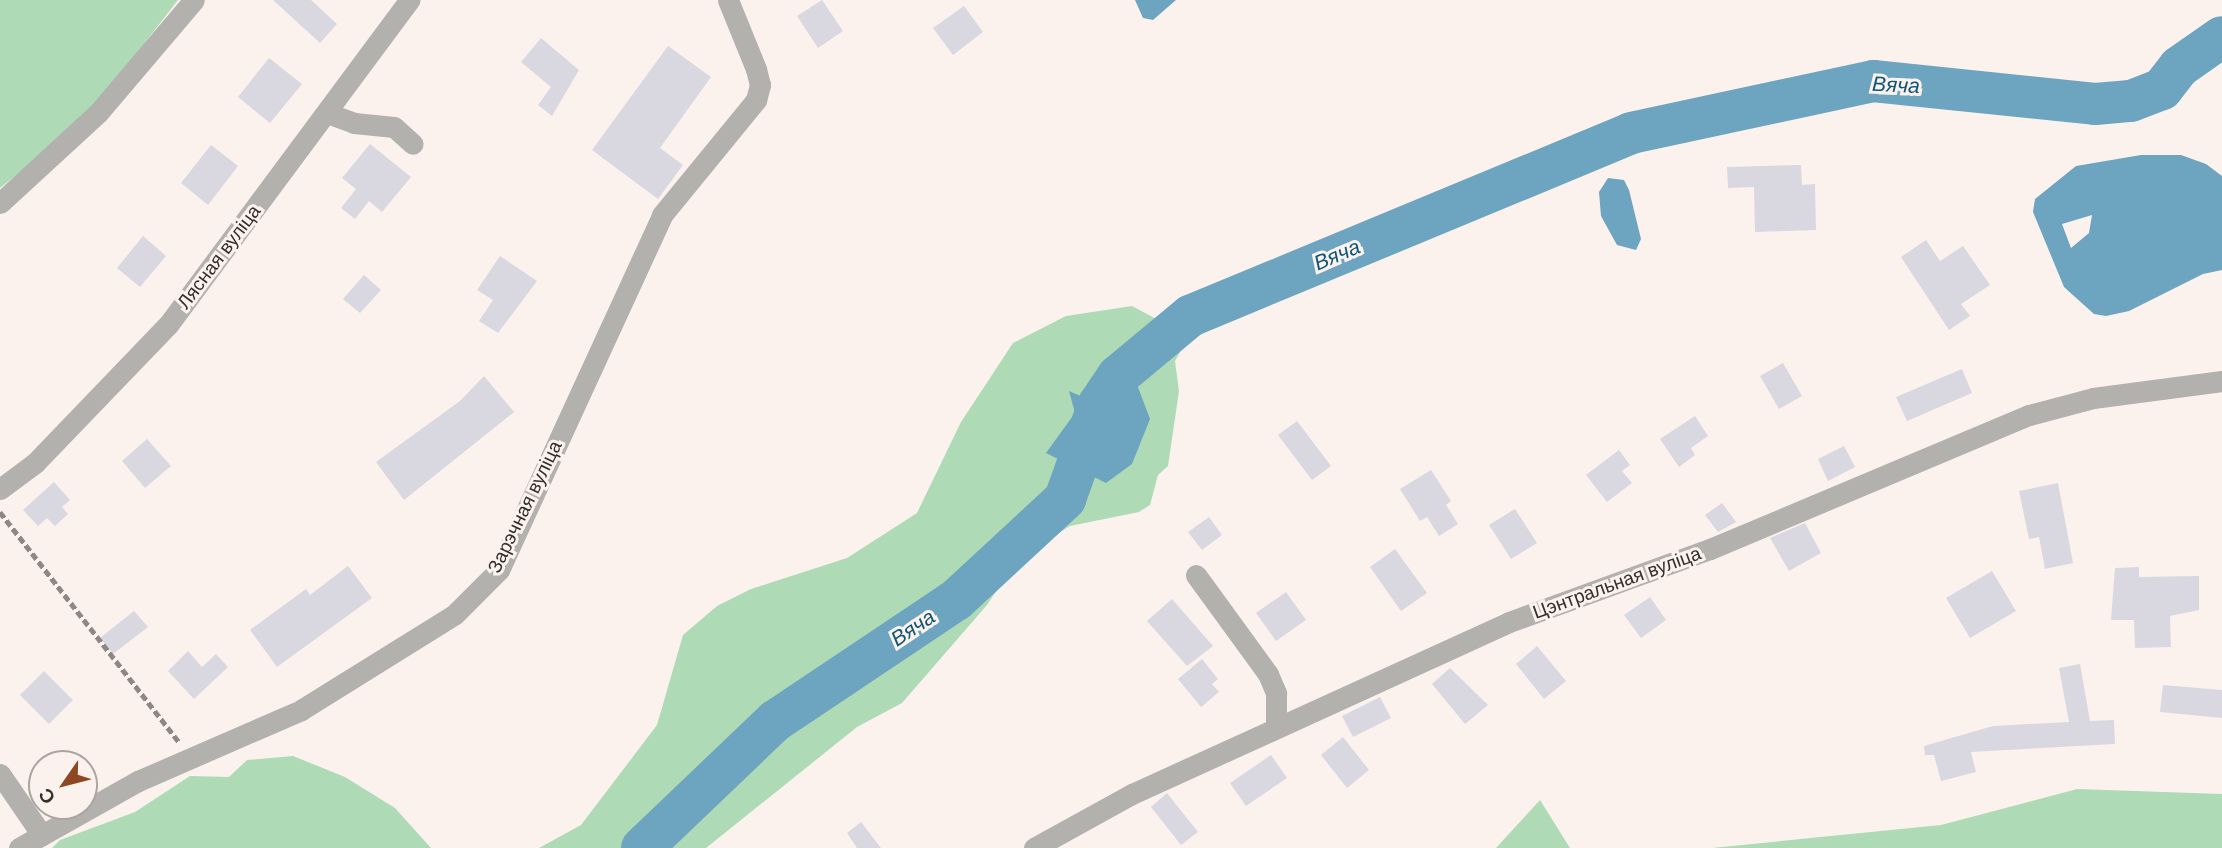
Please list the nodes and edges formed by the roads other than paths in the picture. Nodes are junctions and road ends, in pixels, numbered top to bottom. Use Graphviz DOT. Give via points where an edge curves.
graph roads {
  1 [pos="194,0"];
  2 [pos="409,0"];
  3 [pos="739,4"];
  4 [pos="327,113"];
  5 [pos="413,144"];
  6 [pos="0,203"];
  7 [pos="2222,381"];
  8 [pos="0,489"];
  9 [pos="1196,575"];
  10 [pos="1276,727"];
  11 [pos="0,774"];
  12 [pos="43,835"];
  13 [pos="19,848"];
  14 [pos="1034,848"];
  1 -- 6 [label="street" via="98,113"];
  2 -- 4 [label="street, Лясная вуліца"];
  3 -- 12 [label="street, Зарэчная вуліца" via="760,85 756,100 662,215 499,570 455,614 300,710 191,757"];
  4 -- 5 [label="street" via="354,123 394,127"];
  4 -- 8 [label="street, Лясная вуліца" via="168,325 35,463"];
  7 -- 10 [label="street, Цэнтральная вуліца" via="2093,398 2029,415 1710,549 1509,622"];
  9 -- 10 [label="street" via="1268,674 1276,693"];
  10 -- 14 [label="street, Цэнтральная вуліца" via="1132,794"];
  11 -- 12 [label="street"];
  12 -- 13 [label="street, Зарэчная вуліца"];
}
